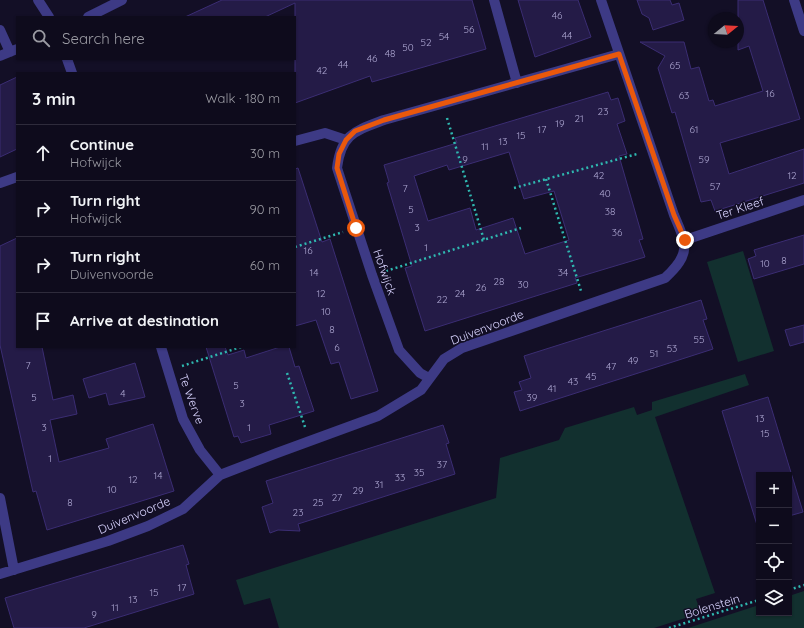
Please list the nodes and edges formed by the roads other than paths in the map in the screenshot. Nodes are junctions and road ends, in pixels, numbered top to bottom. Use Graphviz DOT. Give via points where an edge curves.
graph roads {
  1 [pos="38,0"];
  2 [pos="122,0"];
  3 [pos="494,0"];
  4 [pos="601,0"];
  5 [pos="794,0"];
  6 [pos="48,16"];
  7 [pos="90,16"];
  8 [pos="0,30"];
  9 [pos="804,31"];
  10 [pos="13,50"];
  11 [pos="619,54"];
  12 [pos="0,56"];
  13 [pos="67,60"];
  14 [pos="72,72"];
  15 [pos="517,83"];
  16 [pos="346,140"];
  17 [pos="296,141"];
  18 [pos="16,177"];
  19 [pos="0,183"];
  20 [pos="804,200"];
  21 [pos="685,240"];
  22 [pos="161,348"];
  23 [pos="429,378"];
  24 [pos="220,475"];
  25 [pos="0,498"];
  26 [pos="14,570"];
  27 [pos="0,574"];
  1 -- 6 [label="street"];
  2 -- 7 [label="street"];
  3 -- 15 [label="street"];
  4 -- 11 [label="street"];
  5 -- 9 [label="street"];
  8 -- 10 [label="street"];
  10 -- 12 [label="street"];
  11 -- 15 [label="street"];
  11 -- 21 [label="street" via="674,215"];
  13 -- 14 [label="street"];
  15 -- 16 [label="street" via="384,120 355,131"];
  16 -- 17 [label="street" via="325,133"];
  16 -- 23 [label="street, Hofwijck" via="339,154 337,168 372,275 399,350 420,373"];
  18 -- 19 [label="street"];
  20 -- 21 [label="street, Ter Kleef"];
  21 -- 23 [label="street, Duivenvoorde" via="679,265 665,278 462,348 444,359"];
  22 -- 24 [label="street, Te Werve" via="184,419 200,450"];
  23 -- 24 [label="street, Duivenvoorde" via="421,390 378,416"];
  24 -- 26 [label="street, Duivenvoorde" via="183,509 148,526"];
  25 -- 26 [label="street"];
  26 -- 27 [label="street, Duivenvoorde"];
}
